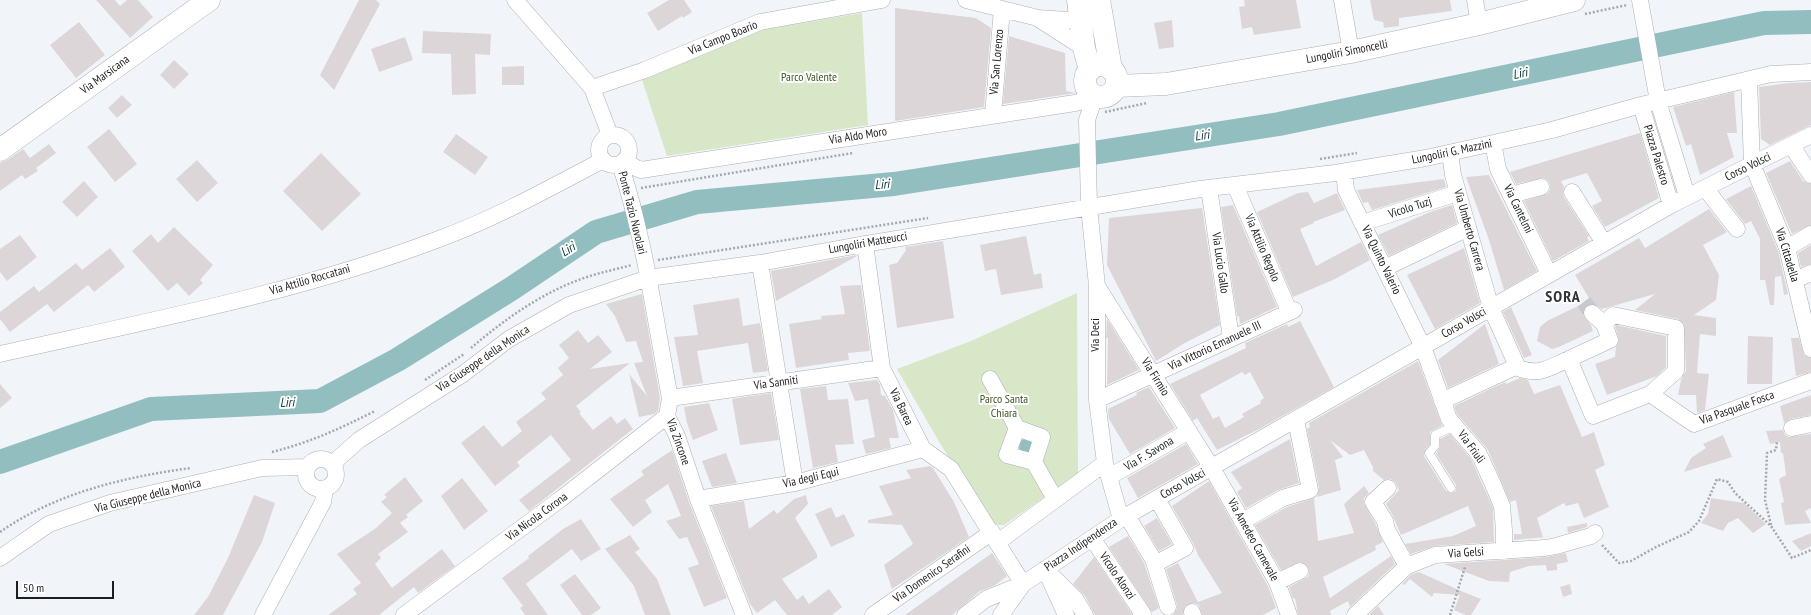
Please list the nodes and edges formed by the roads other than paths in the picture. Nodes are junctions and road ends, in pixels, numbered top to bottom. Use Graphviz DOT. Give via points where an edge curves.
graph roads {
  1 [pos="209,0"];
  2 [pos="515,0"];
  3 [pos="882,0"];
  4 [pos="966,0"];
  5 [pos="1099,0"];
  6 [pos="1342,0"];
  7 [pos="1475,0"];
  8 [pos="1574,0"];
  9 [pos="1641,3"];
  10 [pos="1002,9"];
  11 [pos="1079,10"];
  12 [pos="1038,18"];
  13 [pos="1479,24"];
  14 [pos="1106,38"];
  15 [pos="1084,48"];
  16 [pos="1351,52"];
  17 [pos="1090,70"];
  18 [pos="1811,72"];
  19 [pos="1114,78"];
  20 [pos="1749,80"];
  21 [pos="592,88"];
  22 [pos="1657,93"];
  23 [pos="1092,95"];
  24 [pos="1640,105"];
  25 [pos="993,115"];
  26 [pos="610,135"];
  27 [pos="1811,135"];
  28 [pos="1494,143"];
  29 [pos="1792,145"];
  30 [pos="0,150"];
  31 [pos="1450,153"];
  32 [pos="603,160"];
  33 [pos="622,162"];
  34 [pos="1752,164"];
  35 [pos="1344,172"];
  36 [pos="1811,175"];
  37 [pos="1235,185"];
  38 [pos="1541,187"];
  39 [pos="1209,188"];
  40 [pos="1705,188"];
  41 [pos="1572,192"];
  42 [pos="1458,193"];
  43 [pos="1511,195"];
  44 [pos="1687,196"];
  45 [pos="1089,200"];
  46 [pos="1671,204"];
  47 [pos="1362,223"];
  48 [pos="1468,228"];
  49 [pos="1737,229"];
  50 [pos="1811,234"];
  51 [pos="1604,243"];
  52 [pos="865,244"];
  53 [pos="1787,248"];
  54 [pos="644,262"];
  55 [pos="760,262"];
  56 [pos="1385,268"];
  57 [pos="1811,273"];
  58 [pos="1549,274"];
  59 [pos="648,278"];
  60 [pos="1796,280"];
  61 [pos="1097,286"];
  62 [pos="1805,295"];
  63 [pos="1491,308"];
  64 [pos="1292,311"];
  65 [pos="1592,313"];
  66 [pos="1604,324"];
  67 [pos="1231,338"];
  68 [pos="1810,339"];
  69 [pos="1423,346"];
  70 [pos="0,354"];
  71 [pos="1569,359"];
  72 [pos="1517,366"];
  73 [pos="882,368"];
  74 [pos="1154,375"];
  75 [pos="990,379"];
  76 [pos="1811,381"];
  77 [pos="780,383"];
  78 [pos="1650,394"];
  79 [pos="670,398"];
  80 [pos="1097,400"];
  81 [pos="1442,401"];
  82 [pos="667,416"];
  83 [pos="1296,420"];
  84 [pos="1811,424"];
  85 [pos="1455,426"];
  86 [pos="1017,428"];
  87 [pos="1792,428"];
  88 [pos="1189,431"];
  89 [pos="922,449"];
  90 [pos="1034,462"];
  91 [pos="332,464"];
  92 [pos="308,467"];
  93 [pos="1212,468"];
  94 [pos="1107,470"];
  95 [pos="795,483"];
  96 [pos="325,488"];
  97 [pos="1388,488"];
  98 [pos="1450,488"];
  99 [pos="698,499"];
  100 [pos="1056,499"];
  101 [pos="1157,499"];
  102 [pos="1124,517"];
  103 [pos="1243,521"];
  104 [pos="1595,533"];
  105 [pos="995,537"];
  106 [pos="1092,538"];
  107 [pos="1504,551"];
  108 [pos="0,558"];
  109 [pos="1155,564"];
  110 [pos="1407,566"];
  111 [pos="1045,570"];
  112 [pos="1300,571"];
  113 [pos="1277,582"];
  114 [pos="1023,584"];
  115 [pos="1168,607"];
  116 [pos="1142,614"];
  117 [pos="1285,614"];
  118 [pos="263,615"];
  119 [pos="404,615"];
  120 [pos="744,615"];
  121 [pos="873,615"];
  122 [pos="964,615"];
  123 [pos="1001,615"];
  124 [pos="1066,615"];
  125 [pos="1085,615"];
  126 [pos="1355,615"];
  1 -- 30 [label="main road, Via Marsicana"];
  2 -- 21 [label="street"];
  3 -- 21 [label="street, Via Campo Boario" via="760,22 645,70"];
  4 -- 10 [label="street"];
  5 -- 14 [label="main road"];
  6 -- 16 [label="street"];
  7 -- 13 [label="street"];
  8 -- 13 [label="main road, Lungoliri Simoncelli"];
  9 -- 22 [label="street, Piazza Palestro"];
  10 -- 12 [label="street"];
  10 -- 25 [label="street, Via San Lorenzo"];
  11 -- 12 [label="street"];
  11 -- 14 [label="main road"];
  11 -- 15 [label="main road"];
  12 -- 15 [label="street"];
  13 -- 16 [label="main road, Lungoliri Simoncelli"];
  14 -- 19 [label="main road"];
  15 -- 17 [label="main road"];
  16 -- 19 [label="main road, Lungoliri Simoncelli" via="1166,84"];
  17 -- 19 [label="main road" via="1102,65"];
  17 -- 23 [label="main road" via="1085,79 1087,89"];
  18 -- 20 [label="street, Lungoliri G. Mazzini" via="1771,74"];
  19 -- 23 [label="main road" via="1108,96"];
  20 -- 22 [label="street, Lungoliri G. Mazzini"];
  20 -- 34 [label="street"];
  21 -- 26 [label="street"];
  22 -- 24 [label="street, Lungoliri G. Mazzini"];
  22 -- 44 [label="street, Piazza Palestro"];
  23 -- 25 [label="street, Via Aldo Moro" via="1080,102"];
  23 -- 45 [label="street, Via Deci" via="1087,120"];
  24 -- 28 [label="street, Lungoliri G. Mazzini" via="1552,130"];
  24 -- 46 [label="street, Piazza Palestro"];
  25 -- 33 [label="street, Via Aldo Moro" via="641,170"];
  26 -- 32 [label="street" via="600,145"];
  26 -- 33 [label="street" via="620,135 627,142 629,152"];
  27 -- 29 [label="street, Corso Volsci"];
  28 -- 31 [label="street, Lungoliri G. Mazzini"];
  28 -- 43 [label="street, Via Cantelmi" via="1498,169"];
  29 -- 34 [label="street, Corso Volsci"];
  29 -- 36 [label="street"];
  31 -- 35 [label="street, Lungoliri G. Mazzini"];
  31 -- 42 [label="street, Via Umberto Carrera"];
  32 -- 33 [label="street" via="610,164"];
  32 -- 70 [label="street, Via Attilio Roccatani" via="498,214 440,239 367,263 242,300"];
  33 -- 54 [label="street, Ponte Tazio Nuvolari"];
  34 -- 40 [label="street, Corso Volsci"];
  34 -- 53 [label="street, Via Cittadella"];
  35 -- 37 [label="street, Lungoliri G. Mazzini"];
  35 -- 47 [label="street, Via Quinto Valerio" via="1346,190"];
  37 -- 39 [label="street, Lungoliri G. Mazzini"];
  37 -- 64 [label="street, Via Attilio Regolo"];
  38 -- 43 [label="street"];
  39 -- 45 [label="street, Lungoliri G. Mazzini"];
  39 -- 67 [label="street, Via Lucio Gallo"];
  40 -- 44 [label="street, Corso Volsci"];
  40 -- 49 [label="street"];
  41 -- 51 [label="street"];
  42 -- 47 [label="street, Vicolo Tuzj"];
  42 -- 48 [label="street, Via Umberto Carrera"];
  43 -- 58 [label="street, Via Cantelmi"];
  44 -- 46 [label="street, Corso Volsci"];
  45 -- 52 [label="street, Lungoliri Matteucci"];
  45 -- 61 [label="street, Via Deci"];
  46 -- 51 [label="street, Corso Volsci"];
  47 -- 56 [label="street, Via Quinto Valerio"];
  48 -- 56 [label="street"];
  48 -- 63 [label="street, Via Umberto Carrera"];
  50 -- 53 [label="street"];
  51 -- 58 [label="street, Corso Volsci"];
  52 -- 55 [label="street, Lungoliri Matteucci"];
  52 -- 73 [label="street, Via Barea"];
  53 -- 60 [label="street, Via Cittadella"];
  54 -- 59 [label="street, Via Zincone"];
  55 -- 59 [label="street, Lungoliri Matteucci"];
  55 -- 77 [label="street"];
  56 -- 69 [label="street, Via Quinto Valerio"];
  57 -- 60 [label="street"];
  58 -- 63 [label="street, Corso Volsci"];
  59 -- 79 [label="street, Via Zincone"];
  59 -- 91 [label="street, Via Giuseppe della Monica" via="569,304 509,339 463,374 359,440"];
  60 -- 62 [label="street, Via Cittadella"];
  61 -- 74 [label="street, Via Firmio"];
  61 -- 80 [label="street, Via Deci"];
  62 -- 68 [label="street, Via Cittadella"];
  63 -- 69 [label="street, Corso Volsci"];
  63 -- 72 [label="street"];
  64 -- 67 [label="street, Via Vittorio Emanuele III"];
  65 -- 66 [label="street"];
  66 -- 71 [label="street" via="1610,340"];
  66 -- 78 [label="street" via="1613,315 1676,328 1676,371"];
  67 -- 74 [label="street, Via Vittorio Emanuele III"];
  69 -- 81 [label="street, Via Friuli"];
  69 -- 83 [label="street, Corso Volsci"];
  71 -- 72 [label="street" via="1539,372 1528,372"];
  71 -- 78 [label="street" via="1593,416"];
  72 -- 81 [label="street"];
  73 -- 77 [label="street, Via Sanniti"];
  73 -- 89 [label="street, Via Barea"];
  74 -- 80 [label="street, Via Vittorio Emanuele III"];
  74 -- 88 [label="street, Via Firmio"];
  75 -- 86 [label="street"];
  76 -- 78 [label="street, Via Pasquale Fosca" via="1694,424"];
  77 -- 79 [label="street, Via Sanniti"];
  77 -- 95 [label="street"];
  79 -- 82 [label="street, Via Zincone"];
  80 -- 94 [label="street, Via Deci"];
  81 -- 85 [label="street, Via Friuli" via="1449,419"];
  82 -- 99 [label="street, Via Zincone" via="677,436"];
  82 -- 119 [label="street, Via Nicola Corona" via="562,498"];
  83 -- 93 [label="street, Corso Volsci"];
  83 -- 103 [label="street" via="1310,490 1283,498"];
  84 -- 87 [label="street"];
  85 -- 98 [label="lane" via="1435,435 1434,446 1428,453"];
  85 -- 107 [label="street, Via Friuli" via="1479,454 1502,506"];
  86 -- 90 [label="street" via="1042,437"];
  86 -- 90 [label="street" via="1008,455"];
  88 -- 93 [label="street, Via Firmio"];
  88 -- 94 [label="street, Via F. Savona"];
  89 -- 95 [label="street, Via degli Equi"];
  89 -- 105 [label="street, Via Barea" via="951,469"];
  90 -- 100 [label="street"];
  91 -- 92 [label="street" via="319,459"];
  91 -- 96 [label="street" via="335,468 335,478 330,486"];
  92 -- 96 [label="street" via="307,477 311,485 320,489"];
  92 -- 108 [label="street, Via Giuseppe della Monica" via="262,468 110,503 49,524"];
  93 -- 101 [label="street, Corso Volsci"];
  93 -- 103 [label="street, Via Amedeo Carnevale"];
  94 -- 100 [label="street"];
  94 -- 102 [label="street, Piazza Indipendenza"];
  95 -- 99 [label="street, Via degli Equi"];
  96 -- 118 [label="street" via="323,502"];
  97 -- 110 [label="street" via="1373,502"];
  99 -- 120 [label="street, Via Zincone"];
  100 -- 105 [label="street"];
  101 -- 102 [label="street, Corso Volsci"];
  101 -- 109 [label="street" via="1185,548"];
  102 -- 106 [label="street, Piazza Indipendenza"];
  102 -- 109 [label="street"];
  103 -- 113 [label="street, Via Amedeo Carnevale"];
  104 -- 107 [label="street, Via Gelsi" via="1556,546"];
  105 -- 114 [label="street"];
  105 -- 121 [label="street, Via Domenico Serafini"];
  106 -- 111 [label="street, Piazza Indipendenza"];
  106 -- 116 [label="street, Vicolo Alonzi"];
  107 -- 110 [label="street, Via Gelsi" via="1435,555"];
  109 -- 115 [label="street"];
  110 -- 126 [label="street, Via Gelsi"];
  111 -- 114 [label="street, Piazza Indipendenza"];
  111 -- 124 [label="street"];
  111 -- 125 [label="street" via="1076,600"];
  112 -- 113 [label="street"];
  113 -- 117 [label="street, Via Amedeo Carnevale"];
  114 -- 122 [label="street" via="986,599"];
  114 -- 123 [label="street"];
}
